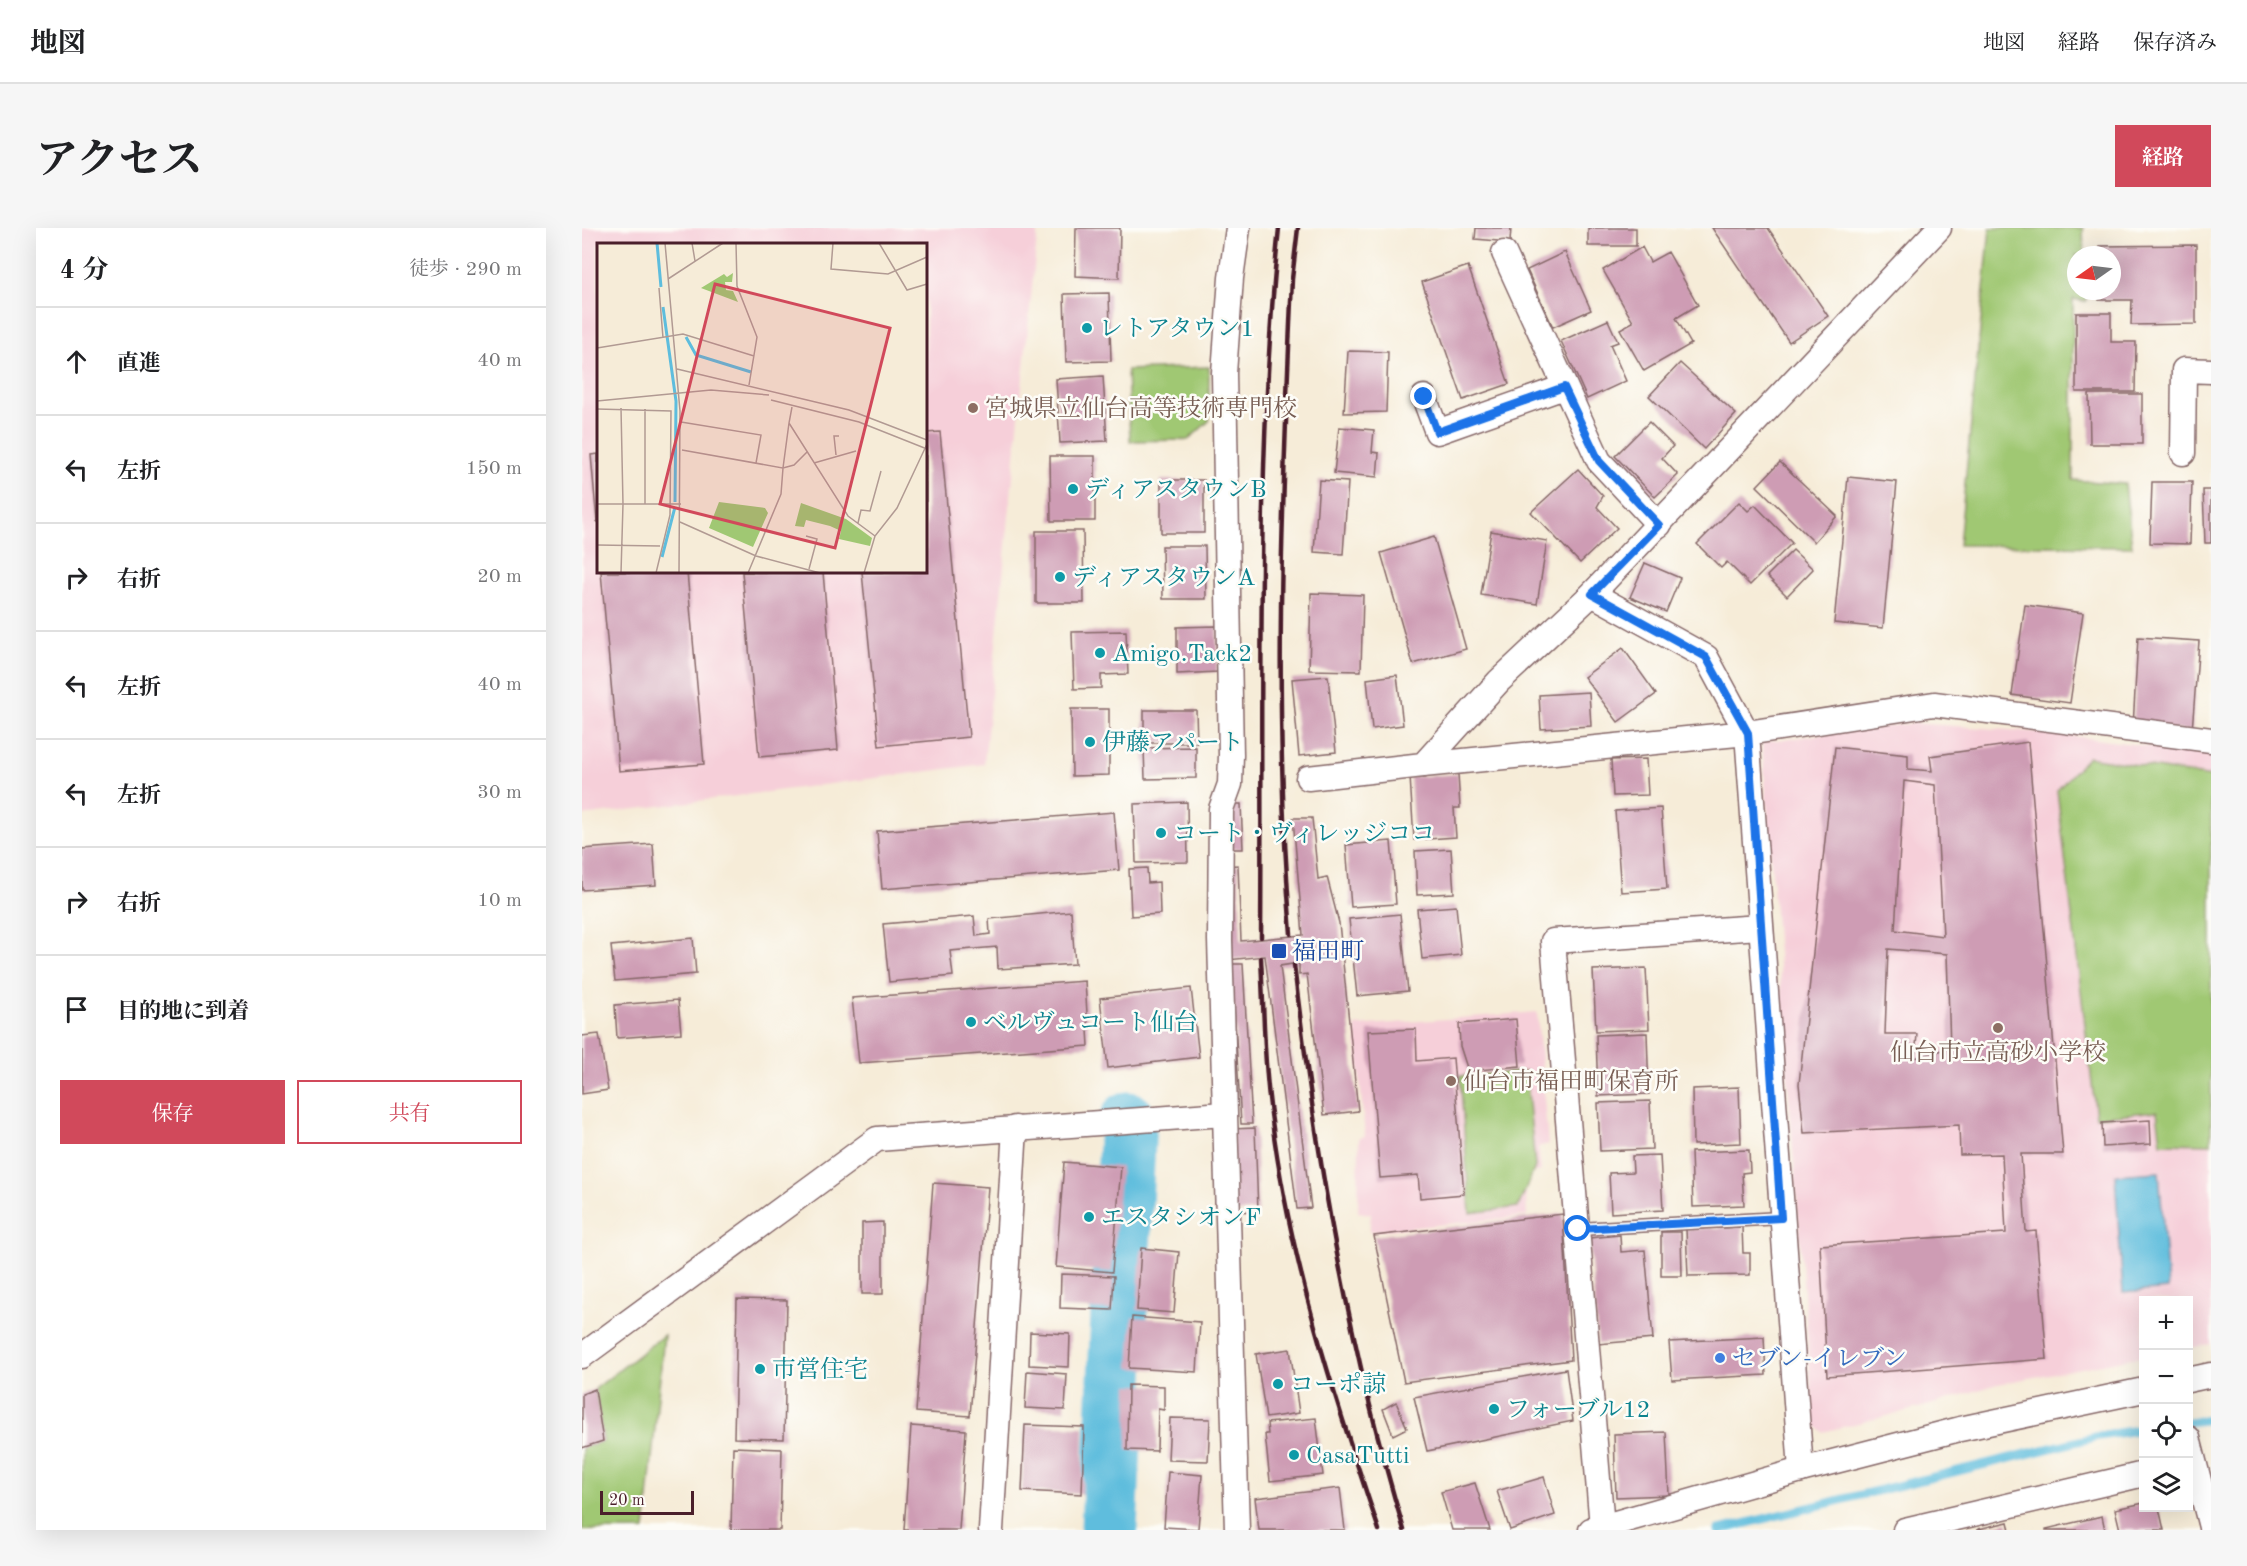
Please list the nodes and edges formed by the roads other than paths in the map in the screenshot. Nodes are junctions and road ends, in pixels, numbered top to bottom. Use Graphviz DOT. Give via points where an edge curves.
graph roads {
  1 [pos="1238,228"];
  2 [pos="1939,228"];
  3 [pos="1504,253"];
  4 [pos="2211,371"];
  5 [pos="1564,387"];
  6 [pos="1424,397"];
  7 [pos="2183,453"];
  8 [pos="1659,525"];
  9 [pos="1592,594"];
  10 [pos="1748,733"];
  11 [pos="2211,740"];
  12 [pos="1423,765"];
  13 [pos="1308,778"];
  14 [pos="1761,927"];
  15 [pos="1224,1114"];
  16 [pos="1015,1128"];
  17 [pos="1781,1218"];
  18 [pos="1578,1229"];
  19 [pos="582,1356"];
  20 [pos="2211,1375"];
  21 [pos="2193,1379"];
  22 [pos="2139,1391"];
  23 [pos="2195,1453"];
  24 [pos="1801,1470"];
  25 [pos="2139,1475"];
  26 [pos="2211,1527"];
  27 [pos="1597,1529"];
  28 [pos="991,1530"];
  29 [pos="1238,1530"];
  30 [pos="1905,1530"];
  1 -- 15 [label="street" via="1224,373 1231,754 1230,784 1221,809"];
  2 -- 8 [label="street"];
  3 -- 5 [label="street"];
  4 -- 7 [label="street" via="2184,370"];
  5 -- 6 [label="street" via="1437,432"];
  5 -- 8 [label="street" via="1599,461"];
  8 -- 9 [label="street"];
  9 -- 10 [label="street" via="1706,657"];
  9 -- 12 [label="street" via="1499,681"];
  10 -- 11 [label="street" via="1934,704"];
  10 -- 12 [label="street"];
  10 -- 14 [label="street"];
  12 -- 13 [label="street"];
  14 -- 17 [label="street"];
  14 -- 18 [label="street" via="1553,941"];
  15 -- 16 [label="street"];
  15 -- 29 [label="street"];
  16 -- 19 [label="street" via="877,1139"];
  16 -- 28 [label="street"];
  17 -- 18 [label="lane"];
  17 -- 24 [label="street"];
  18 -- 27 [label="street"];
  20 -- 21 [label="street"];
  22 -- 24 [label="street" via="1960,1429"];
  23 -- 26 [label="street"];
  24 -- 27 [label="street"];
  25 -- 30 [label="street"];
}
